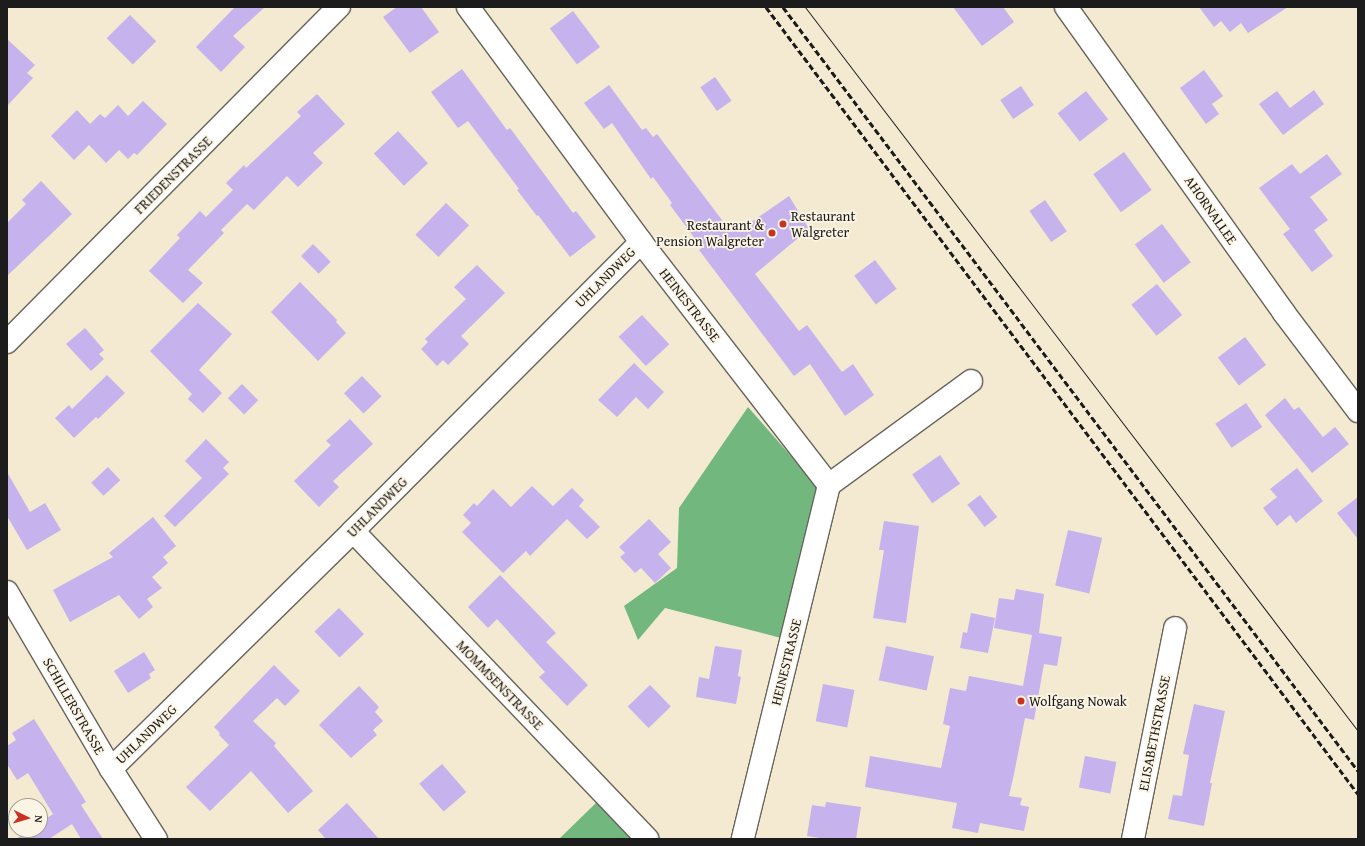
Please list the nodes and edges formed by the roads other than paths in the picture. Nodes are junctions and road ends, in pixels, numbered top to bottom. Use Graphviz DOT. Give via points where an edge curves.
graph roads {
  1 [pos="339,7"];
  2 [pos="468,7"];
  3 [pos="1075,10"];
  4 [pos="641,242"];
  5 [pos="7,342"];
  6 [pos="971,380"];
  7 [pos="1358,411"];
  8 [pos="829,485"];
  9 [pos="353,531"];
  10 [pos="7,592"];
  11 [pos="1175,628"];
  12 [pos="110,769"];
  13 [pos="156,839"];
  14 [pos="647,839"];
  15 [pos="743,839"];
  16 [pos="1133,839"];
  1 -- 5 [label="street, FRIEDENSTRASSE"];
  2 -- 4 [label="street, HEINESTRASSE"];
  3 -- 7 [label="street, AHORNALLEE" via="1284,313"];
  4 -- 8 [label="street, HEINESTRASSE"];
  4 -- 9 [label="street, UHLANDWEG"];
  6 -- 8 [label="street"];
  8 -- 15 [label="street, HEINESTRASSE"];
  9 -- 12 [label="street, UHLANDWEG"];
  9 -- 14 [label="street, MOMMSENSTRASSE"];
  10 -- 12 [label="street, SCHILLERSTRASSE"];
  11 -- 16 [label="street, ELISABETHSTRASSE"];
  12 -- 13 [label="street, SCHILLERSTRASSE"];
}
